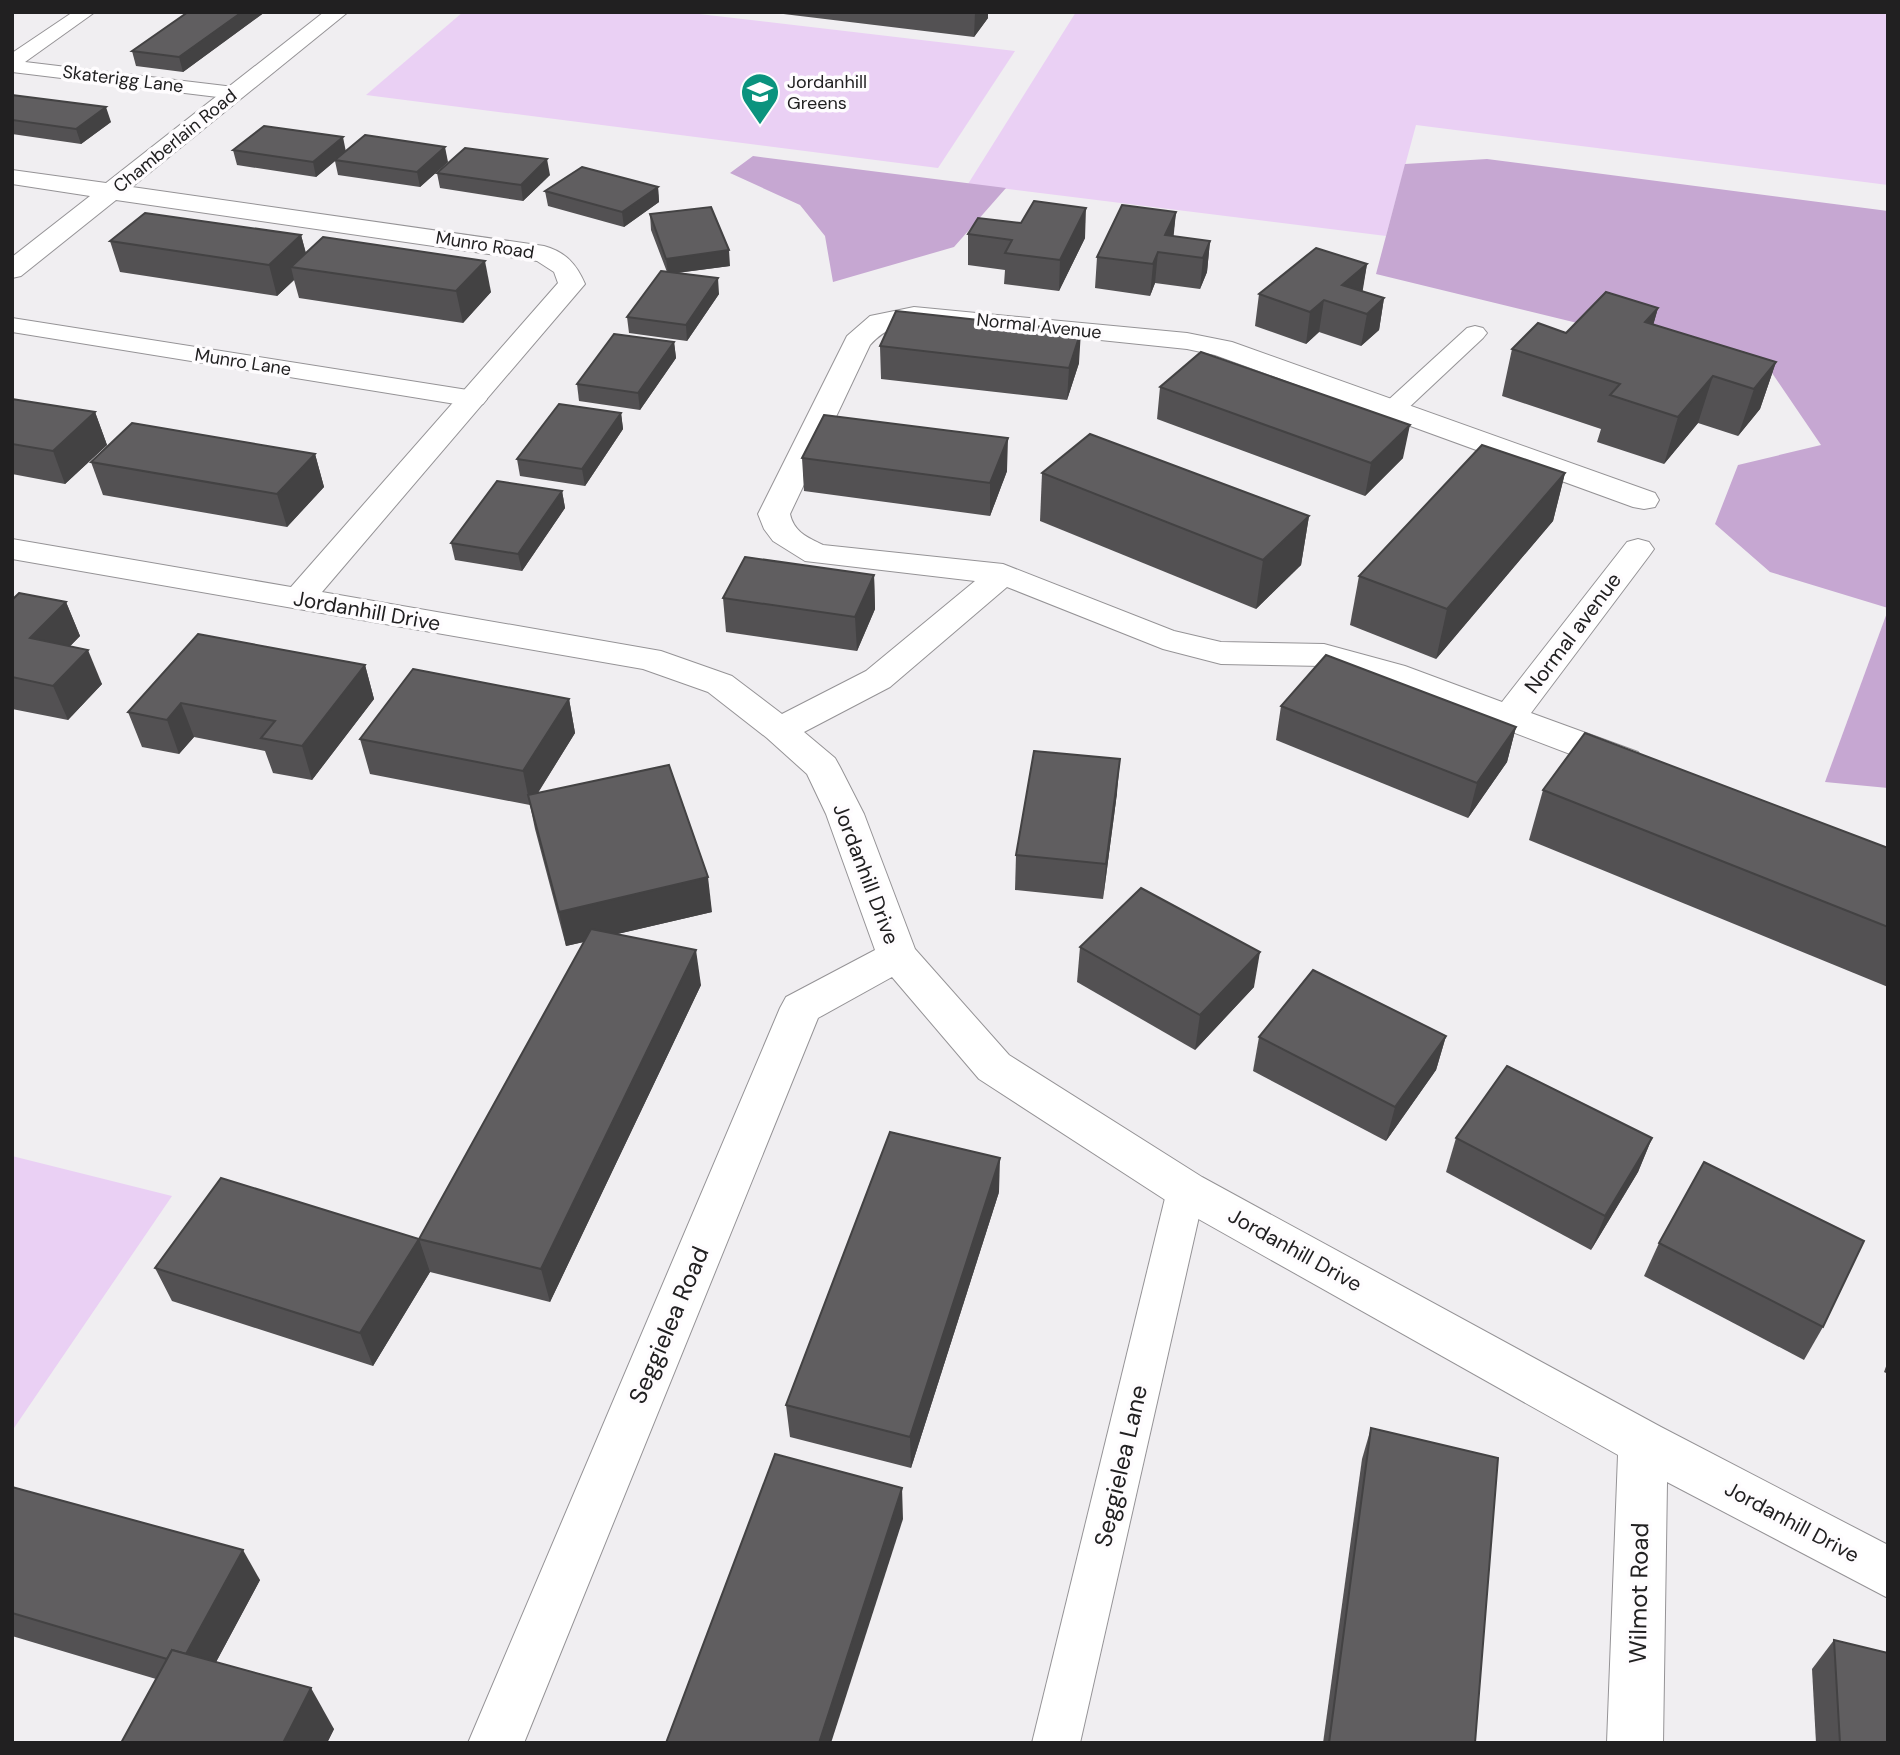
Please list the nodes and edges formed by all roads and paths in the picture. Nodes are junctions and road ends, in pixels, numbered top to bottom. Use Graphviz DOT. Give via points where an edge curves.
graph roads {
  1 [pos="86,12"];
  2 [pos="338,12"];
  3 [pos="12,64"];
  4 [pos="234,93"];
  5 [pos="12,177"];
  6 [pos="112,191"];
  7 [pos="12,271"];
  8 [pos="12,324"];
  9 [pos="1475,333"];
  10 [pos="474,399"];
  11 [pos="1394,408"];
  12 [pos="1644,500"];
  13 [pos="12,549"];
  14 [pos="1637,549"];
  15 [pos="1003,575"];
  16 [pos="298,600"];
  17 [pos="1393,674"];
  18 [pos="1509,717"];
  19 [pos="780,730"];
  20 [pos="1651,771"];
  21 [pos="897,956"];
  22 [pos="1186,1190"];
  23 [pos="1643,1443"];
  24 [pos="1888,1573"];
  25 [pos="496,1743"];
  26 [pos="1056,1743"];
  27 [pos="1635,1743"];
  1 -- 3 [label="lane"];
  2 -- 4 [label="street, Chamberlain Road"];
  3 -- 4 [label="lane, Skaterigg Lane"];
  4 -- 6 [label="street, Chamberlain Road"];
  5 -- 6 [label="street, Munro Road"];
  6 -- 7 [label="street, Chamberlain Road"];
  6 -- 10 [label="street, Munro Road" via="544,254 565,268 572,284"];
  8 -- 10 [label="lane, Munro Lane"];
  9 -- 11 [label="lane"];
  10 -- 16 [label="street, Munro Road"];
  11 -- 12 [label="street, Normal Avenue"];
  11 -- 15 [label="street, Normal Avenue" via="1222,348 1187,341 926,314 889,316 857,342 774,514 777,529 789,541 816,554"];
  13 -- 16 [label="street, Jordanhill Drive"];
  14 -- 18 [label="street, Normal avenue"];
  15 -- 17 [label="street, Normal Avenue" via="1175,642 1221,653 1324,655"];
  15 -- 19 [label="street" via="878,679"];
  16 -- 19 [label="street, Jordanhill Drive" via="649,659 720,684"];
  17 -- 18 [label="street, Normal avenue"];
  18 -- 20 [label="street, Normal avenue"];
  19 -- 21 [label="street, Jordanhill Drive" via="822,767 845,814"];
  21 -- 22 [label="street, Jordanhill Drive" via="994,1067"];
  21 -- 25 [label="street, Seggielea Road" via="801,1008"];
  22 -- 23 [label="street, Jordanhill Drive"];
  22 -- 26 [label="lane, Seggielea Lane"];
  23 -- 24 [label="street, Jordanhill Drive"];
  23 -- 27 [label="street, Wilmot Road"];
}
